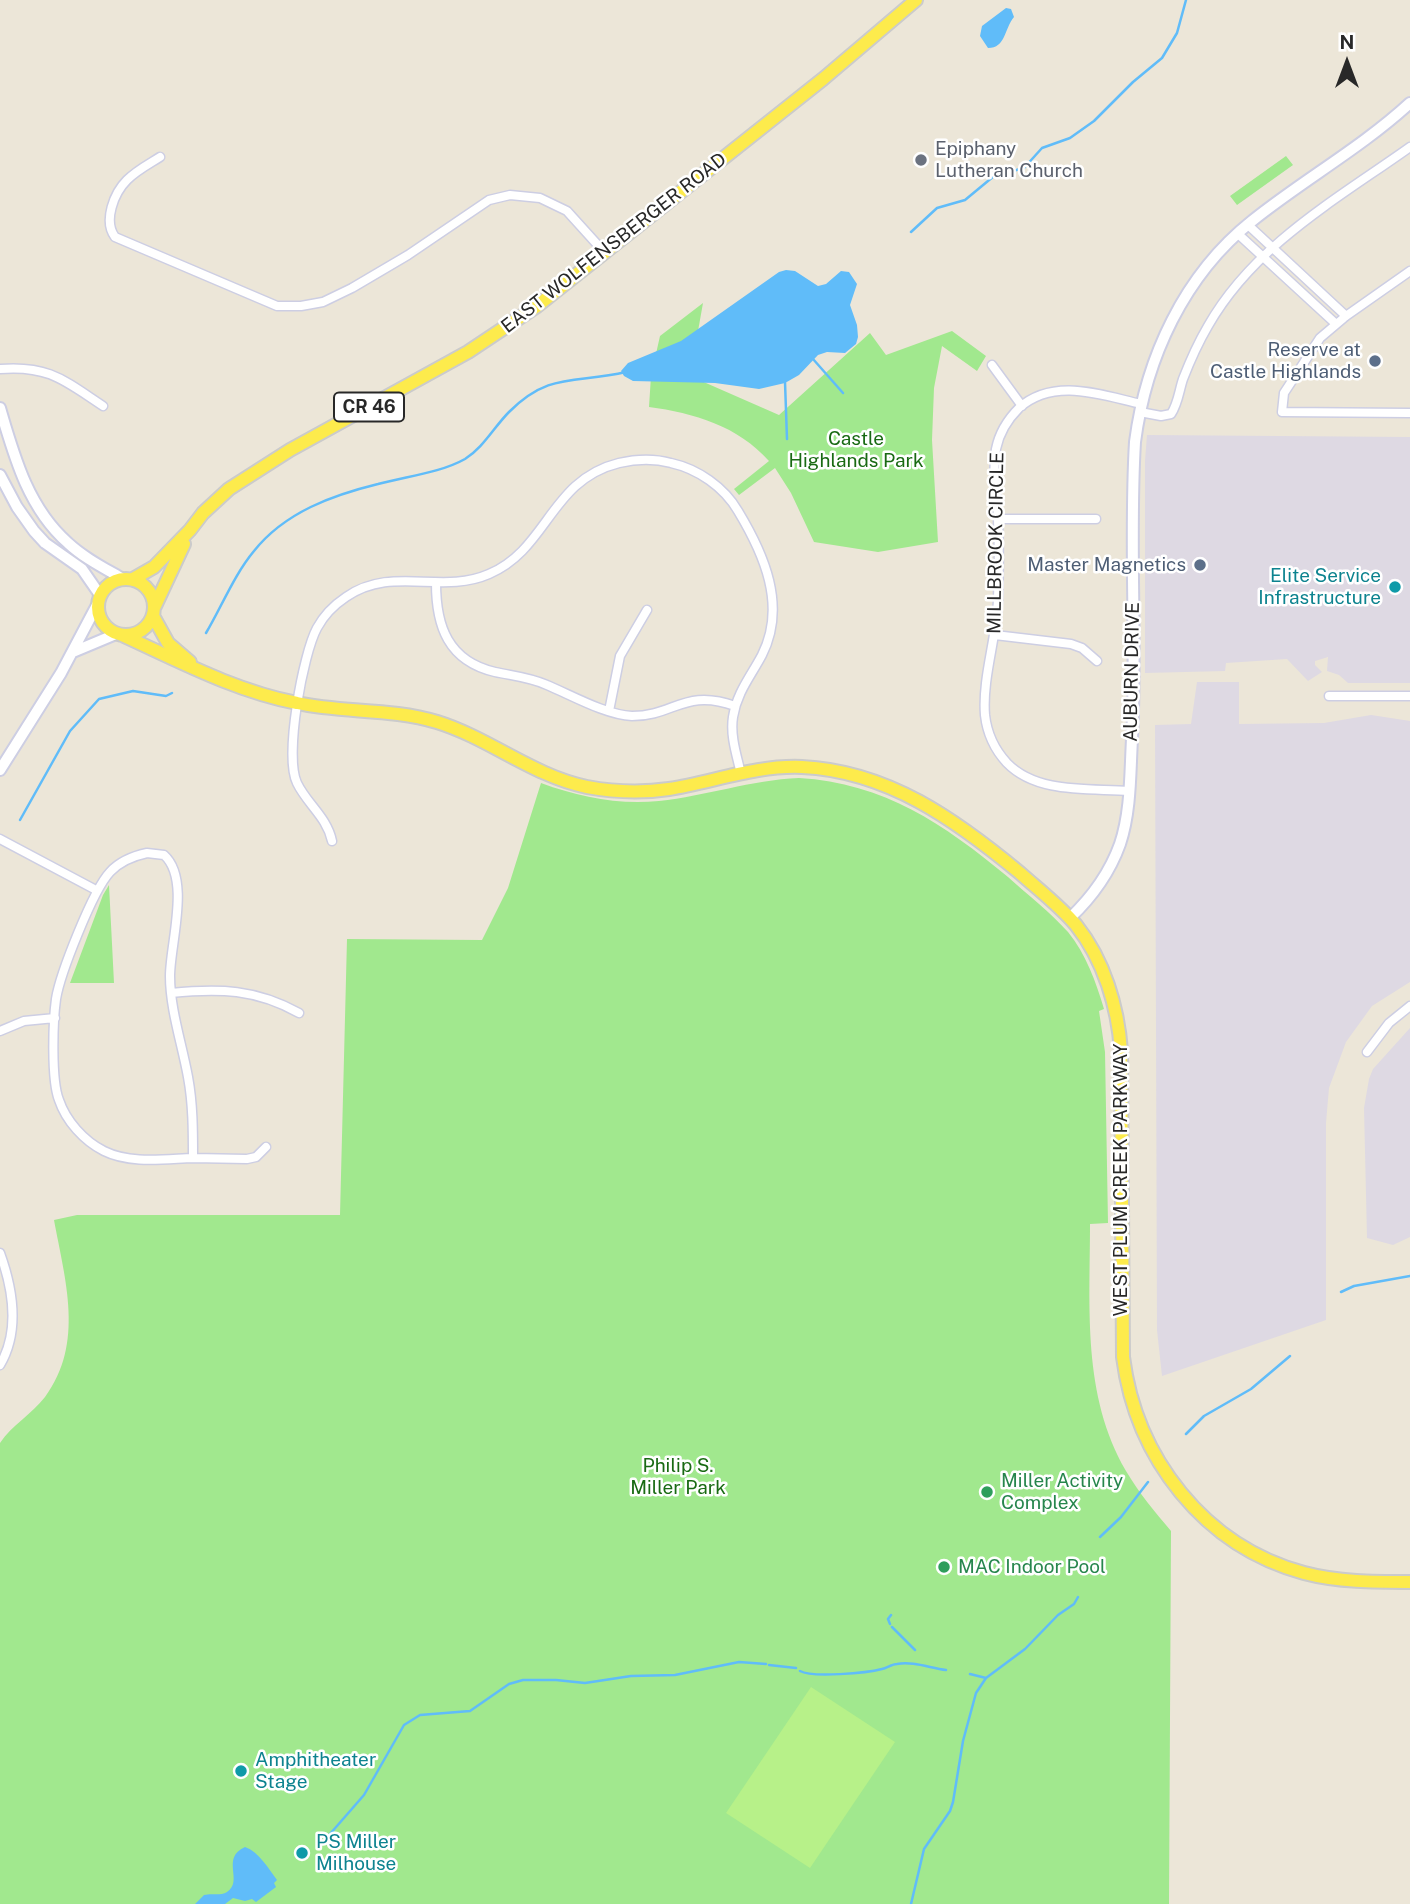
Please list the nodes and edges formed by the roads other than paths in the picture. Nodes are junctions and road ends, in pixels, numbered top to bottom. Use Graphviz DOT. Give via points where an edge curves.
graph roads {
  1 [pos="916,0"];
  2 [pos="1410,103"];
  3 [pos="1410,148"];
  4 [pos="160,157"];
  5 [pos="1247,224"];
  6 [pos="1237,233"];
  7 [pos="1272,247"];
  8 [pos="605,253"];
  9 [pos="1262,256"];
  10 [pos="1410,271"];
  11 [pos="1346,316"];
  12 [pos="1336,324"];
  13 [pos="992,365"];
  14 [pos="0,369"];
  15 [pos="103,406"];
  16 [pos="1022,406"];
  17 [pos="0,408"];
  18 [pos="1141,408"];
  19 [pos="1410,413"];
  20 [pos="0,475"];
  21 [pos="998,519"];
  22 [pos="1096,519"];
  23 [pos="190,530"];
  24 [pos="128,579"];
  25 [pos="436,583"];
  26 [pos="99,599"];
  27 [pos="647,610"];
  28 [pos="154,611"];
  29 [pos="119,634"];
  30 [pos="995,635"];
  31 [pos="73,652"];
  32 [pos="1097,661"];
  33 [pos="200,671"];
  34 [pos="1329,696"];
  35 [pos="1410,696"];
  36 [pos="299,704"];
  37 [pos="736,706"];
  38 [pos="609,711"];
  39 [pos="0,770"];
  40 [pos="741,774"];
  41 [pos="1129,791"];
  42 [pos="0,839"];
  43 [pos="332,841"];
  44 [pos="96,890"];
  45 [pos="1070,918"];
  46 [pos="172,993"];
  47 [pos="1410,1006"];
  48 [pos="299,1013"];
  49 [pos="55,1018"];
  50 [pos="0,1031"];
  51 [pos="1367,1052"];
  52 [pos="266,1147"];
  53 [pos="193,1158"];
  54 [pos="0,1253"];
  55 [pos="0,1365"];
  56 [pos="1410,1582"];
  1 -- 8 [label="main road, EAST WOLFENSBERGER ROAD / CR 46"];
  2 -- 5 [label="street, AUBURN DRIVE"];
  3 -- 7 [label="street"];
  4 -- 8 [label="street" via="125,182 109,221 115,237 277,306 323,302 408,256 489,200 509,195 540,198 567,211"];
  5 -- 6 [label="street, AUBURN DRIVE"];
  5 -- 7 [label="street"];
  6 -- 9 [label="street"];
  6 -- 18 [label="street, AUBURN DRIVE" via="1173,318"];
  7 -- 9 [label="street"];
  7 -- 11 [label="street"];
  8 -- 23 [label="main road, EAST WOLFENSBERGER ROAD / CR 46" via="468,352 229,489"];
  9 -- 12 [label="street"];
  9 -- 18 [label="street" via="1209,325 1171,414 1161,416"];
  10 -- 11 [label="street"];
  11 -- 12 [label="street"];
  12 -- 19 [label="street" via="1320,338 1284,393 1282,412"];
  13 -- 16 [label="street"];
  14 -- 15 [label="street" via="44,371"];
  16 -- 18 [label="street" via="1041,395 1074,390"];
  16 -- 21 [label="street, MILLBROOK CIRCLE" via="1007,422 996,450"];
  17 -- 24 [label="street" via="22,477 49,522 83,555"];
  18 -- 41 [label="street, AUBURN DRIVE" via="1134,459"];
  20 -- 26 [label="street" via="34,531 82,569"];
  21 -- 22 [label="street"];
  21 -- 30 [label="street, MILLBROOK CIRCLE"];
  23 -- 24 [label="main road, EAST WOLFENSBERGER ROAD" via="154,568"];
  23 -- 28 [label="main road, EAST WOLFENSBERGER ROAD"];
  24 -- 26 [label="main road" via="109,584"];
  24 -- 28 [label="main road" via="148,589"];
  25 -- 36 [label="street" via="374,583 333,607 309,647"];
  25 -- 37 [label="street" via="478,578 509,562 534,538 564,496 591,473 645,459 689,468 732,502 761,556 772,588 774,614 768,641"];
  25 -- 38 [label="street" via="440,626 461,655 479,667 528,678"];
  26 -- 29 [label="main road" via="102,622"];
  26 -- 31 [label="street"];
  27 -- 38 [label="street" via="621,656"];
  28 -- 29 [label="main road" via="141,631"];
  28 -- 33 [label="main road, WEST PLUM CREEK PARKWAY" via="168,643"];
  29 -- 31 [label="street"];
  29 -- 33 [label="main road, WEST PLUM CREEK PARKWAY"];
  30 -- 32 [label="street" via="1071,644"];
  30 -- 41 [label="street, MILLBROOK CIRCLE" via="985,712 993,744 1007,762 1040,783"];
  31 -- 39 [label="street"];
  33 -- 36 [label="main road, WEST PLUM CREEK PARKWAY"];
  34 -- 35 [label="street"];
  36 -- 40 [label="main road, WEST PLUM CREEK PARKWAY" via="401,713 429,720 549,775 605,790 670,789"];
  36 -- 43 [label="street" via="292,744 294,775 324,820"];
  37 -- 38 [label="street" via="699,699 648,714"];
  37 -- 40 [label="street" via="732,727"];
  40 -- 45 [label="main road, WEST PLUM CREEK PARKWAY" via="808,768 884,784 959,826"];
  41 -- 45 [label="street, AUBURN DRIVE" via="1115,858"];
  42 -- 44 [label="street"];
  44 -- 46 [label="street" via="116,866 136,855 157,853 170,860 177,898"];
  44 -- 49 [label="street" via="60,984"];
  45 -- 56 [label="main road, WEST PLUM CREEK PARKWAY" via="1103,973 1119,1030 1122,1345 1128,1390 1146,1441 1189,1504 1250,1550 1318,1576"];
  46 -- 48 [label="street" via="244,992"];
  46 -- 53 [label="street" via="191,1094"];
  47 -- 51 [label="street" via="1389,1023"];
  49 -- 50 [label="street" via="24,1021"];
  49 -- 53 [label="street" via="58,1099 89,1142 117,1157"];
  52 -- 53 [label="street" via="247,1159"];
  54 -- 55 [label="street" via="13,1313 10,1343"];
}
